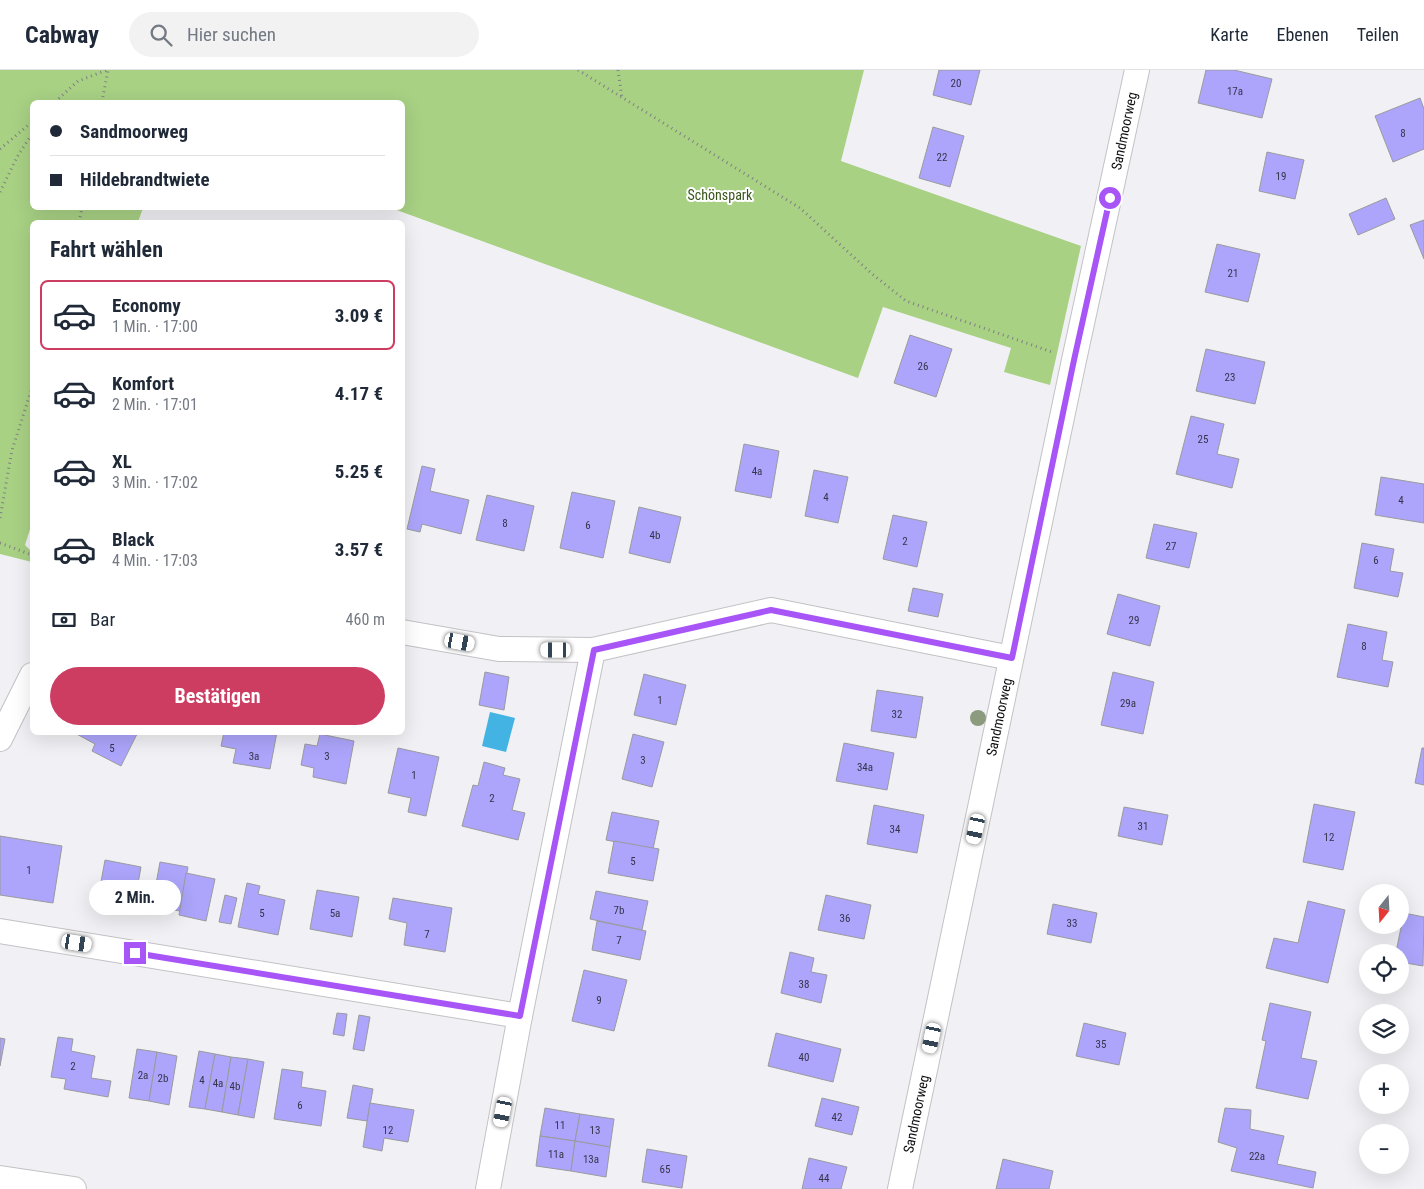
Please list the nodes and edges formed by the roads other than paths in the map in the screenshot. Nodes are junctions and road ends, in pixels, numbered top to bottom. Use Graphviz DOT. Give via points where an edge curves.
graph roads {
  1 [pos="1137,70"];
  2 [pos="405,633"];
  3 [pos="594,650"];
  4 [pos="1012,658"];
  5 [pos="30,679"];
  6 [pos="0,739"];
  7 [pos="0,931"];
  8 [pos="520,1016"];
  9 [pos="0,1178"];
  10 [pos="74,1189"];
  11 [pos="488,1189"];
  12 [pos="900,1189"];
  1 -- 4 [label="street, Sandmoorweg"];
  2 -- 3 [label="street" via="499,649"];
  3 -- 4 [label="street" via="771,610"];
  3 -- 8 [label="street"];
  4 -- 12 [label="street, Sandmoorweg"];
  5 -- 6 [label="street"];
  7 -- 8 [label="street"];
  8 -- 11 [label="street"];
  9 -- 10 [label="street"];
}
